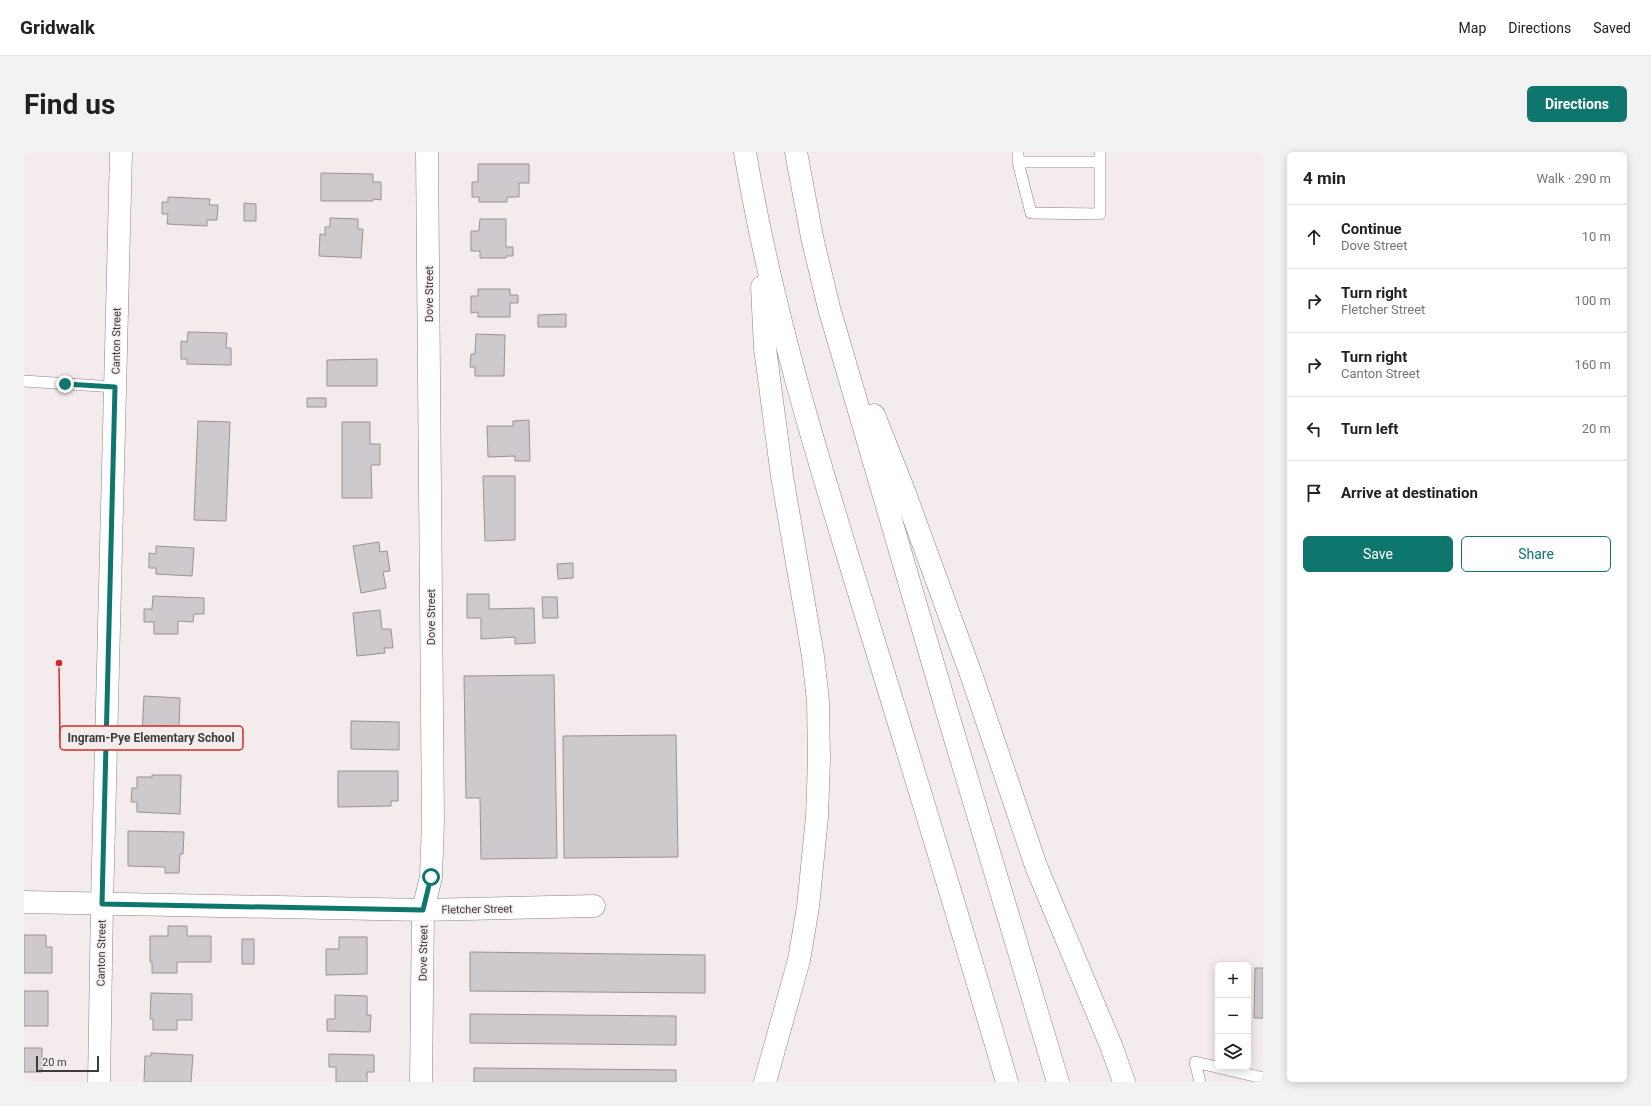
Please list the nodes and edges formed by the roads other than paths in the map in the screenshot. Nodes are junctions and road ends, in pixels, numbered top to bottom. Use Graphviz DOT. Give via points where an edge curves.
graph roads {
  1 [pos="121,152"];
  2 [pos="427,152"];
  3 [pos="745,152"];
  4 [pos="796,152"];
  5 [pos="1018,157"];
  6 [pos="1100,157"];
  7 [pos="758,220"];
  8 [pos="829,308"];
  9 [pos="24,381"];
  10 [pos="115,387"];
  11 [pos="24,902"];
  12 [pos="102,904"];
  13 [pos="594,906"];
  14 [pos="423,910"];
  15 [pos="1263,1078"];
  16 [pos="99,1082"];
  17 [pos="421,1082"];
  18 [pos="765,1082"];
  19 [pos="1007,1082"];
  20 [pos="1058,1082"];
  21 [pos="1124,1082"];
  22 [pos="1200,1082"];
  1 -- 10 [label="main road, Canton Street"];
  2 -- 14 [label="main road, Dove Street" via="433,822 431,877"];
  3 -- 7 [label="main road"];
  4 -- 8 [label="main road"];
  5 -- 6 [label="lane"];
  5 -- 6 [label="lane" via="1031,212 1100,214"];
  7 -- 18 [label="main road" via="765,348 782,476 813,656 818,701 819,759 817,817 799,960"];
  7 -- 19 [label="main road" via="784,337 816,454"];
  8 -- 20 [label="main road"];
  8 -- 21 [label="main road" via="904,491 972,678 1036,866"];
  9 -- 10 [label="lane"];
  10 -- 12 [label="main road, Canton Street"];
  11 -- 12 [label="main road, Fletcher Street"];
  12 -- 14 [label="main road, Fletcher Street"];
  12 -- 16 [label="main road, Canton Street"];
  13 -- 14 [label="main road, Fletcher Street"];
  14 -- 17 [label="main road, Dove Street"];
  15 -- 22 [label="lane" via="1195,1062"];
}
